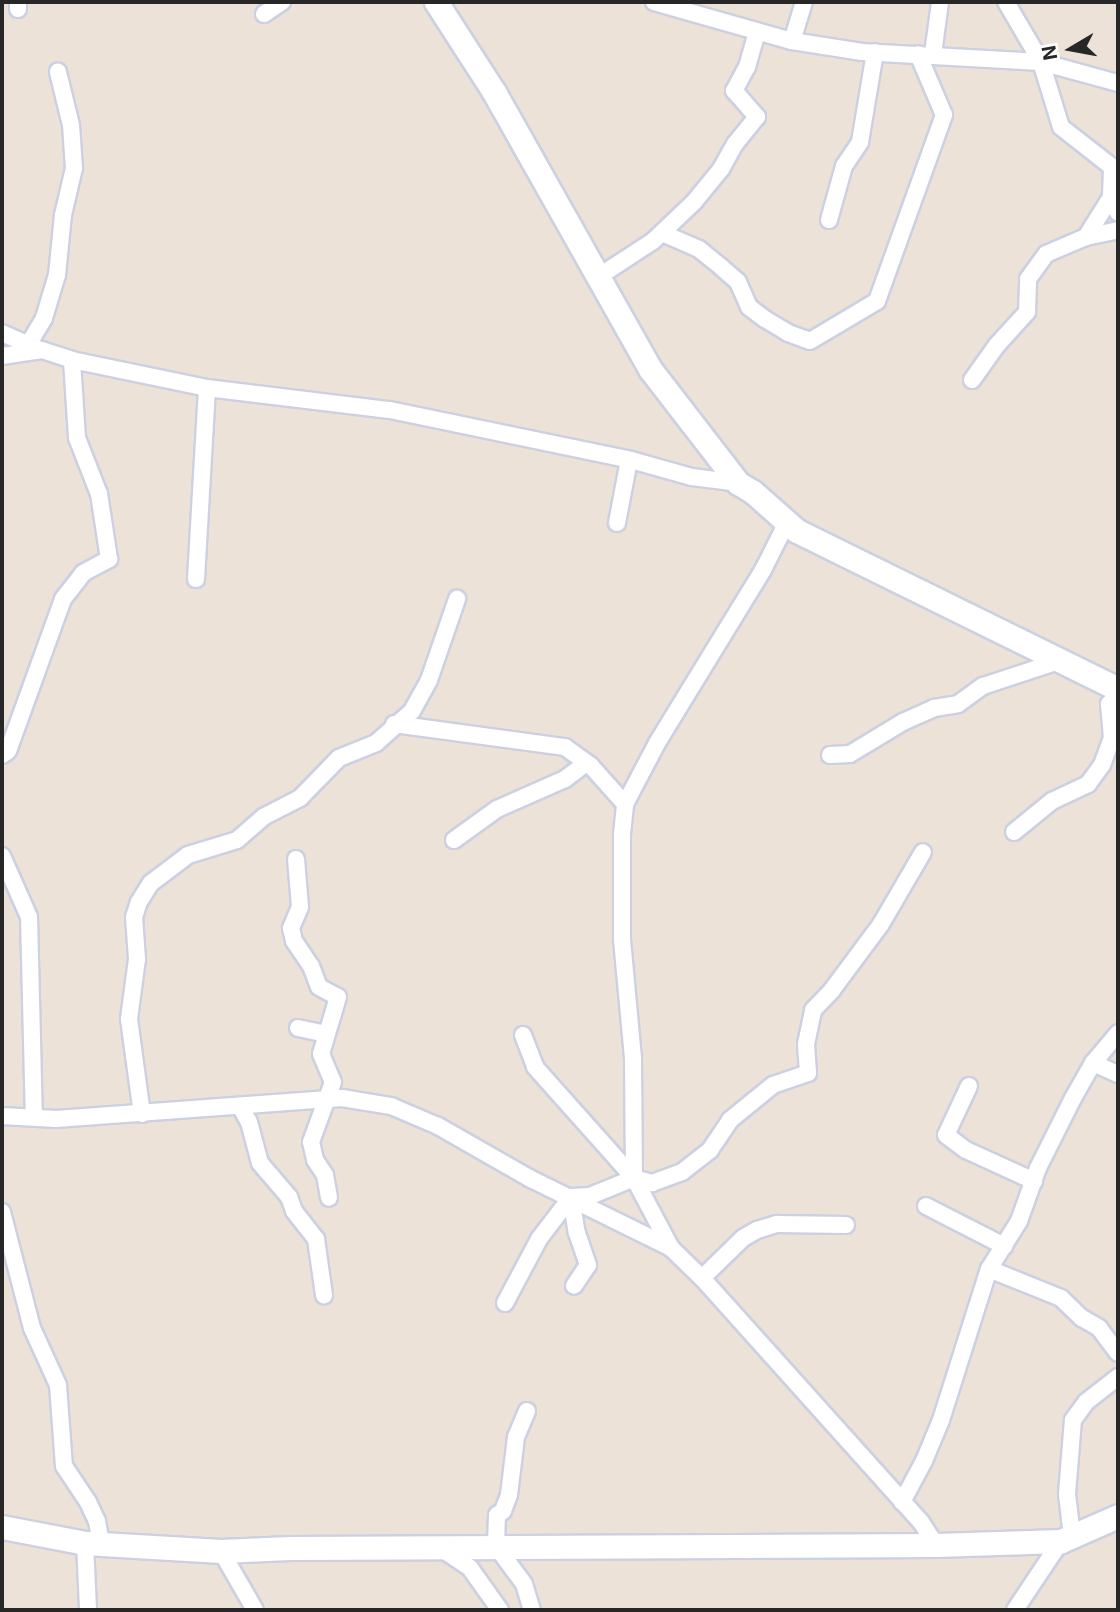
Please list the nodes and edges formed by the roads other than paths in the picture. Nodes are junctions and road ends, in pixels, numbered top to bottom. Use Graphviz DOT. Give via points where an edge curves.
graph roads {
  1 [pos="282,2"];
  2 [pos="436,2"];
  3 [pos="657,2"];
  4 [pos="804,2"];
  5 [pos="940,2"];
  6 [pos="1006,2"];
  7 [pos="264,14"];
  8 [pos="757,31"];
  9 [pos="793,41"];
  10 [pos="875,52"];
  11 [pos="925,54"];
  12 [pos="1041,62"];
  13 [pos="58,72"];
  14 [pos="1118,83"];
  15 [pos="1111,197"];
  16 [pos="1118,213"];
  17 [pos="829,220"];
  18 [pos="1118,230"];
  19 [pos="662,233"];
  20 [pos="1086,237"];
  21 [pos="598,276"];
  22 [pos="2,333"];
  23 [pos="35,348"];
  24 [pos="2,356"];
  25 [pos="72,360"];
  26 [pos="972,380"];
  27 [pos="207,388"];
  28 [pos="629,460"];
  29 [pos="738,483"];
  30 [pos="787,522"];
  31 [pos="617,523"];
  32 [pos="196,579"];
  33 [pos="457,599"];
  34 [pos="1059,661"];
  35 [pos="1118,690"];
  36 [pos="1118,695"];
  37 [pos="394,724"];
  38 [pos="2,755"];
  39 [pos="830,755"];
  40 [pos="586,763"];
  41 [pos="625,804"];
  42 [pos="1014,832"];
  43 [pos="454,840"];
  44 [pos="923,852"];
  45 [pos="2,856"];
  46 [pos="296,859"];
  47 [pos="298,1028"];
  48 [pos="1118,1033"];
  49 [pos="326,1034"];
  50 [pos="523,1035"];
  51 [pos="1093,1063"];
  52 [pos="1118,1074"];
  53 [pos="969,1086"];
  54 [pos="328,1099"];
  55 [pos="240,1105"];
  56 [pos="142,1114"];
  57 [pos="2,1116"];
  58 [pos="34,1117"];
  59 [pos="634,1178"];
  60 [pos="1034,1181"];
  61 [pos="572,1197"];
  62 [pos="329,1198"];
  63 [pos="926,1206"];
  64 [pos="2,1212"];
  65 [pos="846,1226"];
  66 [pos="1004,1246"];
  67 [pos="671,1248"];
  68 [pos="989,1269"];
  69 [pos="702,1278"];
  70 [pos="574,1286"];
  71 [pos="324,1295"];
  72 [pos="505,1303"];
  73 [pos="1118,1353"];
  74 [pos="1118,1377"];
  75 [pos="527,1411"];
  76 [pos="902,1502"];
  77 [pos="1116,1522"];
  78 [pos="2,1528"];
  79 [pos="1066,1538"];
  80 [pos="93,1543"];
  81 [pos="936,1545"];
  82 [pos="496,1546"];
  83 [pos="439,1547"];
  84 [pos="221,1551"];
  85 [pos="88,1610"];
  86 [pos="255,1610"];
  87 [pos="500,1610"];
  88 [pos="532,1610"];
  89 [pos="1015,1610"];
  1 -- 7 [label="street"];
  2 -- 21 [label="street" via="494,92"];
  3 -- 8 [label="street"];
  4 -- 9 [label="street"];
  5 -- 11 [label="street"];
  6 -- 12 [label="street"];
  8 -- 9 [label="street"];
  8 -- 19 [label="street" via="747,67 734,91 757,117 721,169"];
  9 -- 10 [label="street"];
  10 -- 11 [label="street"];
  10 -- 17 [label="street" via="860,142 844,166"];
  11 -- 12 [label="street"];
  11 -- 19 [label="street" via="944,115 877,301 810,341 765,320 749,307 738,282 721,267 699,249"];
  12 -- 14 [label="street"];
  12 -- 15 [label="street" via="1060,127 1112,167"];
  13 -- 23 [label="street" via="71,125 74,169 63,215 57,275"];
  15 -- 16 [label="street"];
  15 -- 20 [label="street"];
  18 -- 20 [label="street"];
  19 -- 21 [label="street"];
  20 -- 26 [label="street" via="1046,254 1028,279 1027,312"];
  21 -- 29 [label="street" via="650,369"];
  22 -- 23 [label="street"];
  23 -- 24 [label="street"];
  23 -- 25 [label="street"];
  25 -- 27 [label="street"];
  25 -- 38 [label="street" via="77,438 99,494 109,559 83,573 63,599 8,751"];
  27 -- 28 [label="street" via="390,410"];
  27 -- 32 [label="street"];
  28 -- 29 [label="street" via="692,477"];
  28 -- 31 [label="street"];
  29 -- 30 [label="street"];
  30 -- 34 [label="street"];
  30 -- 41 [label="street"];
  33 -- 37 [label="street" via="429,680 412,711"];
  34 -- 35 [label="street"];
  34 -- 39 [label="street" via="983,686 958,704 934,708 902,722 850,754"];
  36 -- 42 [label="street" via="1110,704 1112,738 1102,765 1088,784 1052,801"];
  37 -- 40 [label="street" via="565,747"];
  37 -- 56 [label="street" via="376,743 339,758 300,798 262,817 237,840 188,855 151,883 134,917 137,959 130,1019"];
  40 -- 41 [label="street"];
  40 -- 43 [label="street" via="565,779 497,810"];
  41 -- 59 [label="street" via="622,940 633,1058"];
  44 -- 59 [label="street" via="881,924 813,1010 806,1045 808,1073 774,1085 730,1120 710,1150 682,1172 652,1183"];
  45 -- 58 [label="street" via="30,917"];
  46 -- 49 [label="street" via="300,907 291,928 294,941 319,987 338,997"];
  47 -- 49 [label="street"];
  48 -- 51 [label="street"];
  49 -- 54 [label="street" via="321,1054 333,1082"];
  50 -- 59 [label="street" via="535,1067"];
  51 -- 52 [label="street"];
  51 -- 60 [label="street"];
  53 -- 60 [label="street" via="946,1135 966,1150"];
  54 -- 55 [label="street"];
  54 -- 61 [label="street" via="391,1106"];
  54 -- 62 [label="street" via="311,1142"];
  55 -- 56 [label="street"];
  55 -- 71 [label="street" via="260,1163 316,1239"];
  56 -- 58 [label="street"];
  57 -- 58 [label="street"];
  59 -- 61 [label="street" via="590,1196"];
  59 -- 67 [label="street"];
  60 -- 66 [label="street" via="1019,1222"];
  61 -- 67 [label="street"];
  61 -- 70 [label="street" via="577,1233 589,1265"];
  61 -- 72 [label="street" via="539,1239"];
  63 -- 66 [label="street"];
  64 -- 80 [label="street" via="32,1328 58,1385 64,1466 97,1521"];
  65 -- 69 [label="street" via="777,1224 757,1230"];
  66 -- 68 [label="street"];
  67 -- 69 [label="street"];
  68 -- 73 [label="street" via="1061,1298 1099,1328"];
  68 -- 76 [label="street" via="941,1420"];
  69 -- 76 [label="street"];
  74 -- 79 [label="street" via="1086,1402 1073,1420"];
  75 -- 82 [label="street" via="516,1437 509,1495 497,1515"];
  76 -- 81 [label="street"];
  77 -- 79 [label="street"];
  78 -- 80 [label="street"];
  79 -- 81 [label="street"];
  79 -- 89 [label="street"];
  80 -- 84 [label="street"];
  80 -- 85 [label="street"];
  81 -- 82 [label="street"];
  82 -- 83 [label="street"];
  82 -- 88 [label="street" via="524,1584"];
  83 -- 84 [label="street"];
  83 -- 87 [label="street" via="470,1568"];
  84 -- 86 [label="street"];
}
